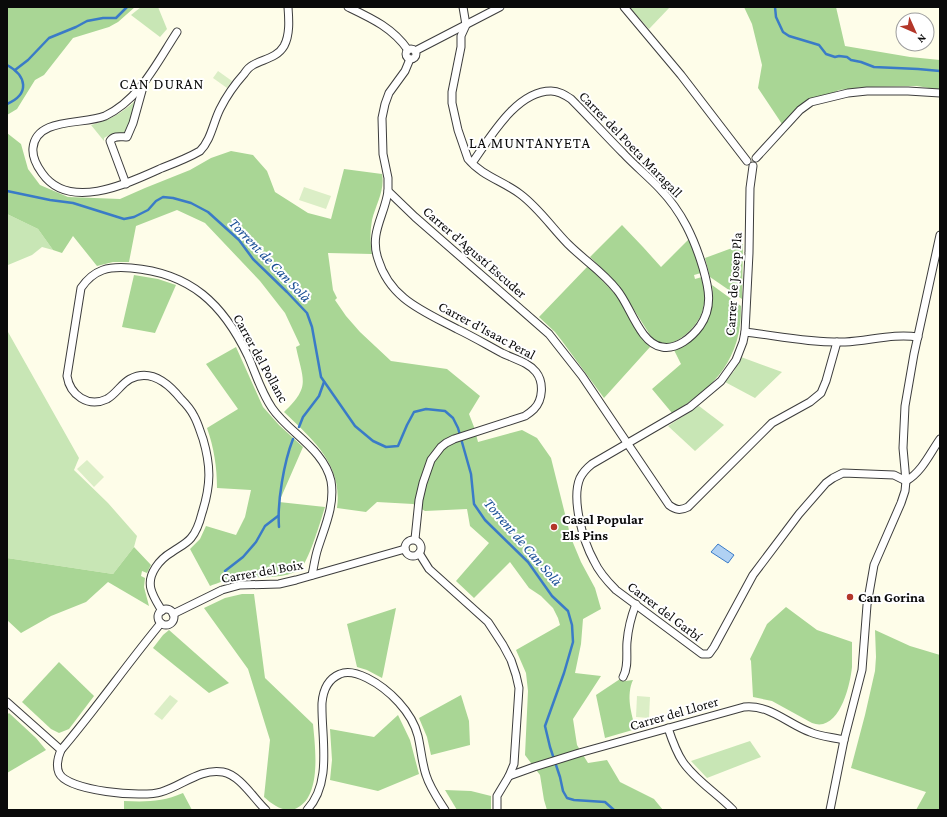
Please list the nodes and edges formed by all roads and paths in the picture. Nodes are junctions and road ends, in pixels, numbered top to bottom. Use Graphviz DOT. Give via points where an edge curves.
graph roads {
  1 [pos="288,7"];
  2 [pos="348,7"];
  3 [pos="463,7"];
  4 [pos="500,7"];
  5 [pos="624,7"];
  6 [pos="466,25"];
  7 [pos="177,32"];
  8 [pos="412,51"];
  9 [pos="143,85"];
  10 [pos="940,93"];
  11 [pos="756,158"];
  12 [pos="747,160"];
  13 [pos="472,163"];
  14 [pos="753,166"];
  15 [pos="126,184"];
  16 [pos="388,191"];
  17 [pos="940,235"];
  18 [pos="745,332"];
  19 [pos="918,337"];
  20 [pos="838,342"];
  21 [pos="940,439"];
  22 [pos="628,443"];
  23 [pos="906,480"];
  24 [pos="415,539"];
  25 [pos="405,549"];
  26 [pos="419,553"];
  27 [pos="312,575"];
  28 [pos="636,604"];
  29 [pos="162,611"];
  30 [pos="173,614"];
  31 [pos="162,623"];
  32 [pos="623,677"];
  33 [pos="7,702"];
  34 [pos="668,728"];
  35 [pos="844,740"];
  36 [pos="61,750"];
  37 [pos="509,776"];
  38 [pos="266,810"];
  39 [pos="307,810"];
  40 [pos="445,810"];
  41 [pos="497,810"];
  42 [pos="733,810"];
  43 [pos="830,810"];
  1 -- 15 [label="street" via="288,32 283,49 252,65 244,74 219,110 205,146 192,156"];
  2 -- 8 [label="street" via="386,27"];
  3 -- 6 [label="street"];
  4 -- 6 [label="street"];
  5 -- 12 [label="street"];
  6 -- 8 [label="street"];
  6 -- 13 [label="street, Carrer del Poeta Maragall" via="461,36 452,103 468,159"];
  7 -- 9 [label="street"];
  8 -- 16 [label="street" via="416,57 410,59 405,71 389,93 382,118"];
  9 -- 15 [label="street" via="134,123 127,137 116,137 110,141"];
  9 -- 15 [label="street" via="121,106 104,116 46,128 33,146 33,155 39,168 48,181 57,188 77,192 97,191 114,189"];
  10 -- 11 [label="street" via="867,91 811,102 800,110"];
  11 -- 12 [label="street" via="753,156"];
  11 -- 14 [label="street" via="757,163"];
  12 -- 14 [label="street" via="749,165"];
  13 -- 13 [label="street, Carrer del Poeta Maragall" via="510,112 527,99 542,92 552,91 571,99 661,190 684,222 694,242 707,280 709,295 706,316 694,333 672,347 662,348 652,344 610,281 569,245 521,195 478,170"];
  14 -- 18 [label="street, Carrer de Josep Pla"];
  16 -- 22 [label="street, Carrer d'Agustí Escuder" via="549,334 582,376"];
  16 -- 24 [label="street, Carrer d'Isaac Peral" via="377,229 376,249 380,266 398,295 486,345 526,364 540,377 542,390 535,408 524,416 454,439 441,447 431,460 423,483"];
  17 -- 19 [label="street"];
  18 -- 20 [label="street"];
  18 -- 22 [label="street, Carrer de Josep Pla" via="736,360 721,381 690,407"];
  19 -- 20 [label="street" via="900,336"];
  19 -- 23 [label="street" via="904,421"];
  20 -- 22 [label="street, Carrer d'Agustí Escuder" via="821,393 810,402 772,422 693,503 683,510 674,509 669,505"];
  21 -- 23 [label="street" via="919,470"];
  22 -- 28 [label="street, Carrer del Garbí" via="584,471 578,488 578,508 593,561 616,590"];
  23 -- 28 [label="street, Carrer del Garbí" via="894,475 848,473 838,475 826,483 753,575 709,654 702,654"];
  23 -- 35 [label="street" via="901,503 874,565 867,605 862,670"];
  24 -- 25 [label="street" via="407,542"];
  24 -- 26 [label="street" via="421,546"];
  25 -- 26 [label="street" via="409,555"];
  25 -- 27 [label="street, Carrer del Boix"];
  26 -- 37 [label="street" via="429,569 488,622 511,660 519,688 514,764"];
  27 -- 29 [label="street, Carrer del Pollanc" via="332,502 326,469 311,447 273,410 232,328 208,299 181,280 170,276 135,268 114,267 89,277 81,288 67,376 70,387 79,397 93,402 111,396 129,380 142,375 164,382 194,416 209,462 208,494 195,532 185,544 163,558 151,579 151,588"];
  27 -- 30 [label="street, Carrer del Boix" via="279,584 240,585 222,590"];
  28 -- 32 [label="street" via="630,620 626,670"];
  29 -- 30 [label="street" via="167,609"];
  29 -- 31 [label="street" via="159,617"];
  30 -- 31 [label="street" via="170,623"];
  31 -- 36 [label="street"];
  33 -- 36 [label="street"];
  34 -- 35 [label="street, Carrer del Llorer" via="752,706 771,711 810,733"];
  34 -- 37 [label="street, Carrer del Llorer"];
  34 -- 42 [label="street" via="683,762"];
  35 -- 43 [label="street"];
  36 -- 38 [label="street" via="57,766 59,774 73,784 116,793 152,794 168,790 205,772 224,772 237,779"];
  37 -- 41 [label="street" via="497,796"];
  39 -- 40 [label="street" via="316,798 322,781 323,694 336,676 349,672 377,684 403,707 418,735 426,775"];
}
